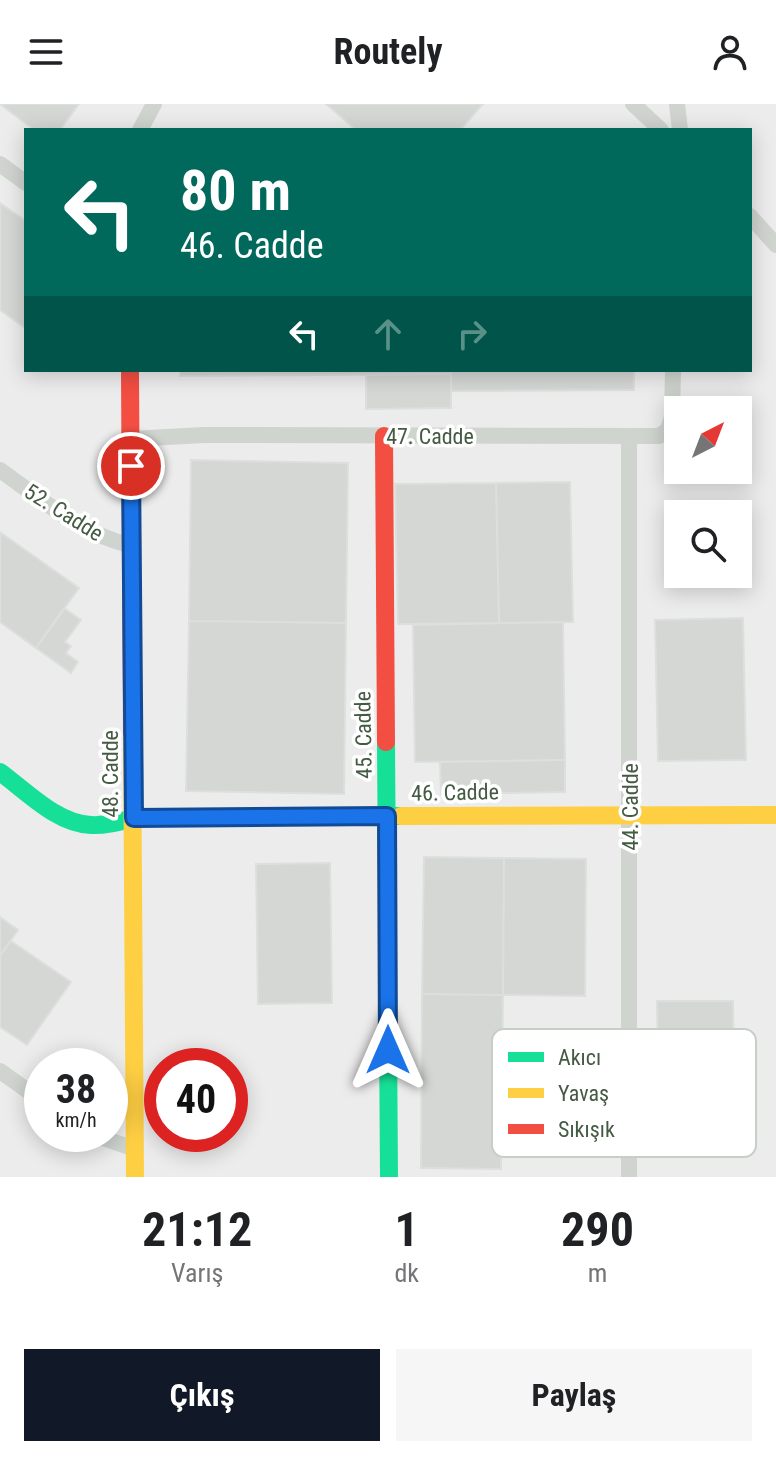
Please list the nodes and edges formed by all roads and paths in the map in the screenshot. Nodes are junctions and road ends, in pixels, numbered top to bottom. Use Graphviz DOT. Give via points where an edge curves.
graph roads {
  1 [pos="154,104"];
  2 [pos="633,104"];
  3 [pos="677,104"];
  4 [pos="141,128"];
  5 [pos="659,128"];
  6 [pos="680,128"];
  7 [pos="0,164"];
  8 [pos="24,182"];
  9 [pos="752,218"];
  10 [pos="776,245"];
  11 [pos="130,372"];
  12 [pos="673,372"];
  13 [pos="384,436"];
  14 [pos="629,437"];
  15 [pos="130,439"];
  16 [pos="0,470"];
  17 [pos="132,546"];
  18 [pos="0,772"];
  19 [pos="630,814"];
  20 [pos="776,815"];
  21 [pos="387,816"];
  22 [pos="134,818"];
  23 [pos="629,1029"];
  24 [pos="0,1071"];
  25 [pos="24,1088"];
  26 [pos="128,1147"];
  27 [pos="135,1149"];
  28 [pos="629,1157"];
  29 [pos="135,1177"];
  30 [pos="389,1177"];
  31 [pos="629,1177"];
  1 -- 4 [label="street"];
  2 -- 5 [label="street"];
  3 -- 6 [label="street"];
  7 -- 8 [label="street"];
  9 -- 10 [label="street"];
  11 -- 15 [label="street, 48. Cadde"];
  12 -- 14 [label="street, 47. Cadde" via="668,430 659,436"];
  13 -- 14 [label="street, 47. Cadde"];
  13 -- 15 [label="street, 47. Cadde"];
  13 -- 21 [label="street, 45. Cadde"];
  14 -- 19 [label="street, 44. Cadde"];
  15 -- 17 [label="street, 48. Cadde"];
  16 -- 17 [label="street, 52. Cadde" via="68,520 96,536"];
  17 -- 22 [label="street, 48. Cadde"];
  18 -- 22 [label="street, 46. Cadde" via="76,823 101,825"];
  19 -- 20 [label="street, 46. Cadde"];
  19 -- 21 [label="street, 46. Cadde"];
  19 -- 23 [label="street, 44. Cadde"];
  21 -- 22 [label="street, 46. Cadde"];
  21 -- 30 [label="street, 45. Cadde"];
  22 -- 27 [label="street, 48. Cadde"];
  24 -- 25 [label="street"];
  26 -- 27 [label="street"];
  27 -- 29 [label="street, 48. Cadde"];
  28 -- 31 [label="street, 44. Cadde"];
}
